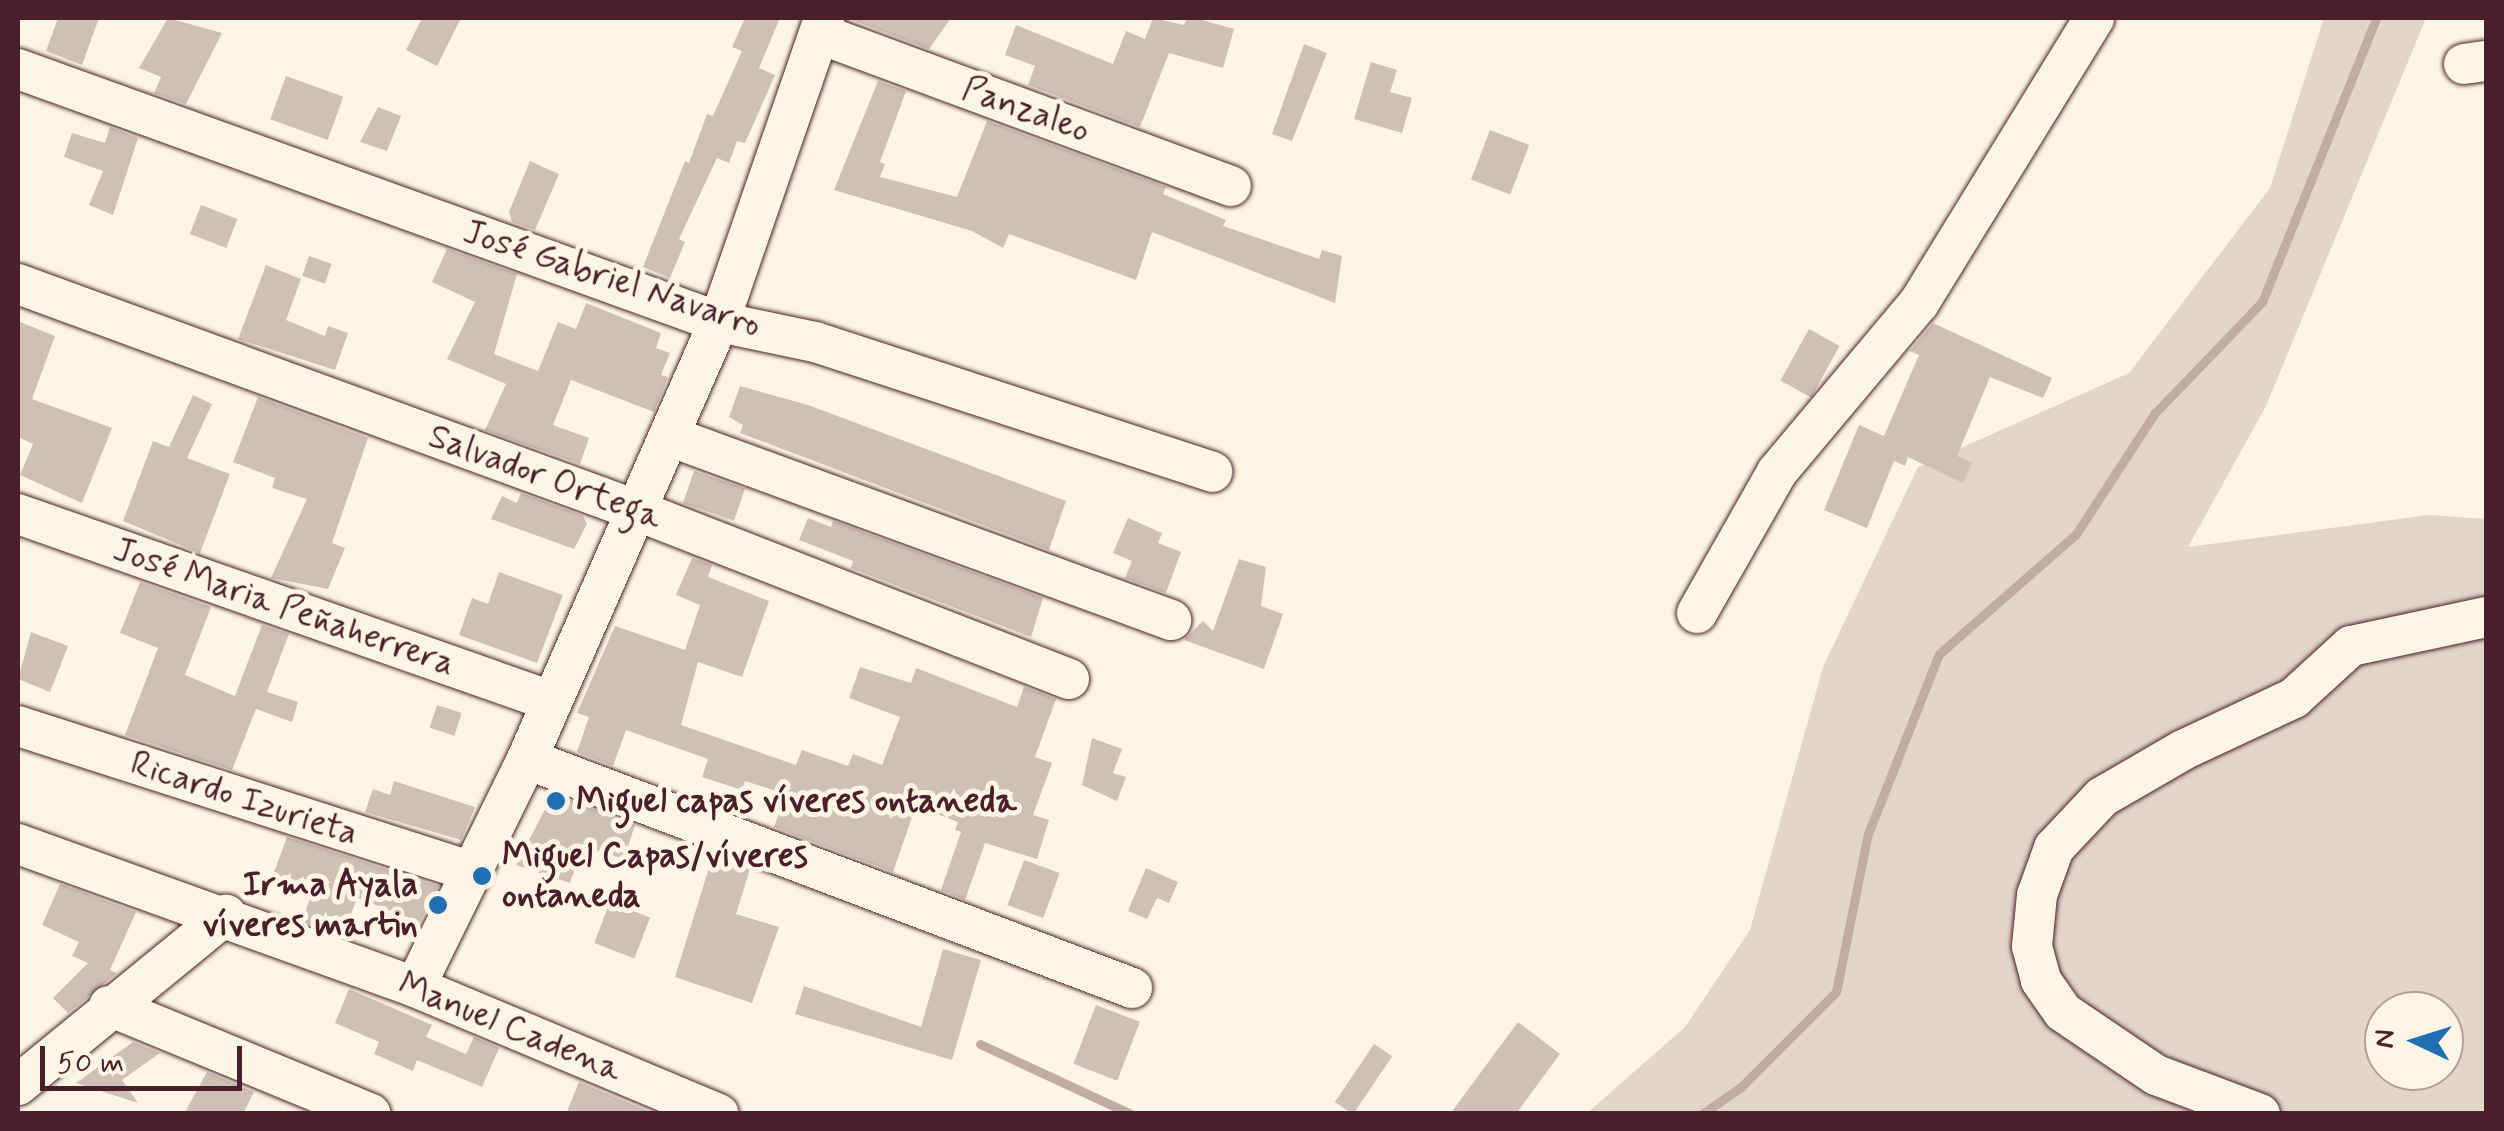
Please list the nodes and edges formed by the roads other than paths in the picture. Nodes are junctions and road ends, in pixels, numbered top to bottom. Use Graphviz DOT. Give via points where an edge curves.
graph roads {
  1 [pos="2094,18"];
  2 [pos="822,26"];
  3 [pos="18,69"];
  4 [pos="1231,186"];
  5 [pos="18,284"];
  6 [pos="718,322"];
  7 [pos="669,436"];
  8 [pos="1212,472"];
  9 [pos="634,509"];
  10 [pos="18,514"];
  11 [pos="1697,613"];
  12 [pos="2486,617"];
  13 [pos="1171,620"];
  14 [pos="1069,680"];
  15 [pos="550,701"];
  16 [pos="18,726"];
  17 [pos="527,759"];
  18 [pos="18,844"];
  19 [pos="470,872"];
  20 [pos="226,915"];
  21 [pos="415,987"];
  22 [pos="1132,988"];
  23 [pos="108,1006"];
  24 [pos="18,1085"];
  25 [pos="371,1114"];
  26 [pos="718,1114"];
  27 [pos="2260,1114"];
  1 -- 11 [label="street" via="1919,303 1778,472"];
  2 -- 4 [label="street, Panzaleo"];
  2 -- 6 [label="street"];
  3 -- 6 [label="street, José Gabriel Navarro"];
  5 -- 9 [label="street, Salvador Ortega"];
  6 -- 7 [label="street"];
  6 -- 8 [label="street, José Gabriel Navarro" via="815,342"];
  7 -- 9 [label="street"];
  7 -- 13 [label="street"];
  9 -- 14 [label="street, Salvador Ortega"];
  9 -- 15 [label="street"];
  10 -- 15 [label="street, José Maria Peñaherrera"];
  12 -- 27 [label="street" via="2351,646 2294,698 2183,750 2102,798 2054,848 2038,895 2032,946 2041,980 2063,1012 2156,1075"];
  15 -- 17 [label="street"];
  16 -- 19 [label="street, Ricardo Izurieta"];
  17 -- 19 [label="street"];
  17 -- 22 [label="street"];
  18 -- 20 [label="street, Manuel Cadena"];
  19 -- 21 [label="street"];
  20 -- 21 [label="street, Manuel Cadena"];
  20 -- 23 [label="street"];
  21 -- 26 [label="street, Manuel Cadena"];
  23 -- 24 [label="street"];
  23 -- 25 [label="street"];
}
